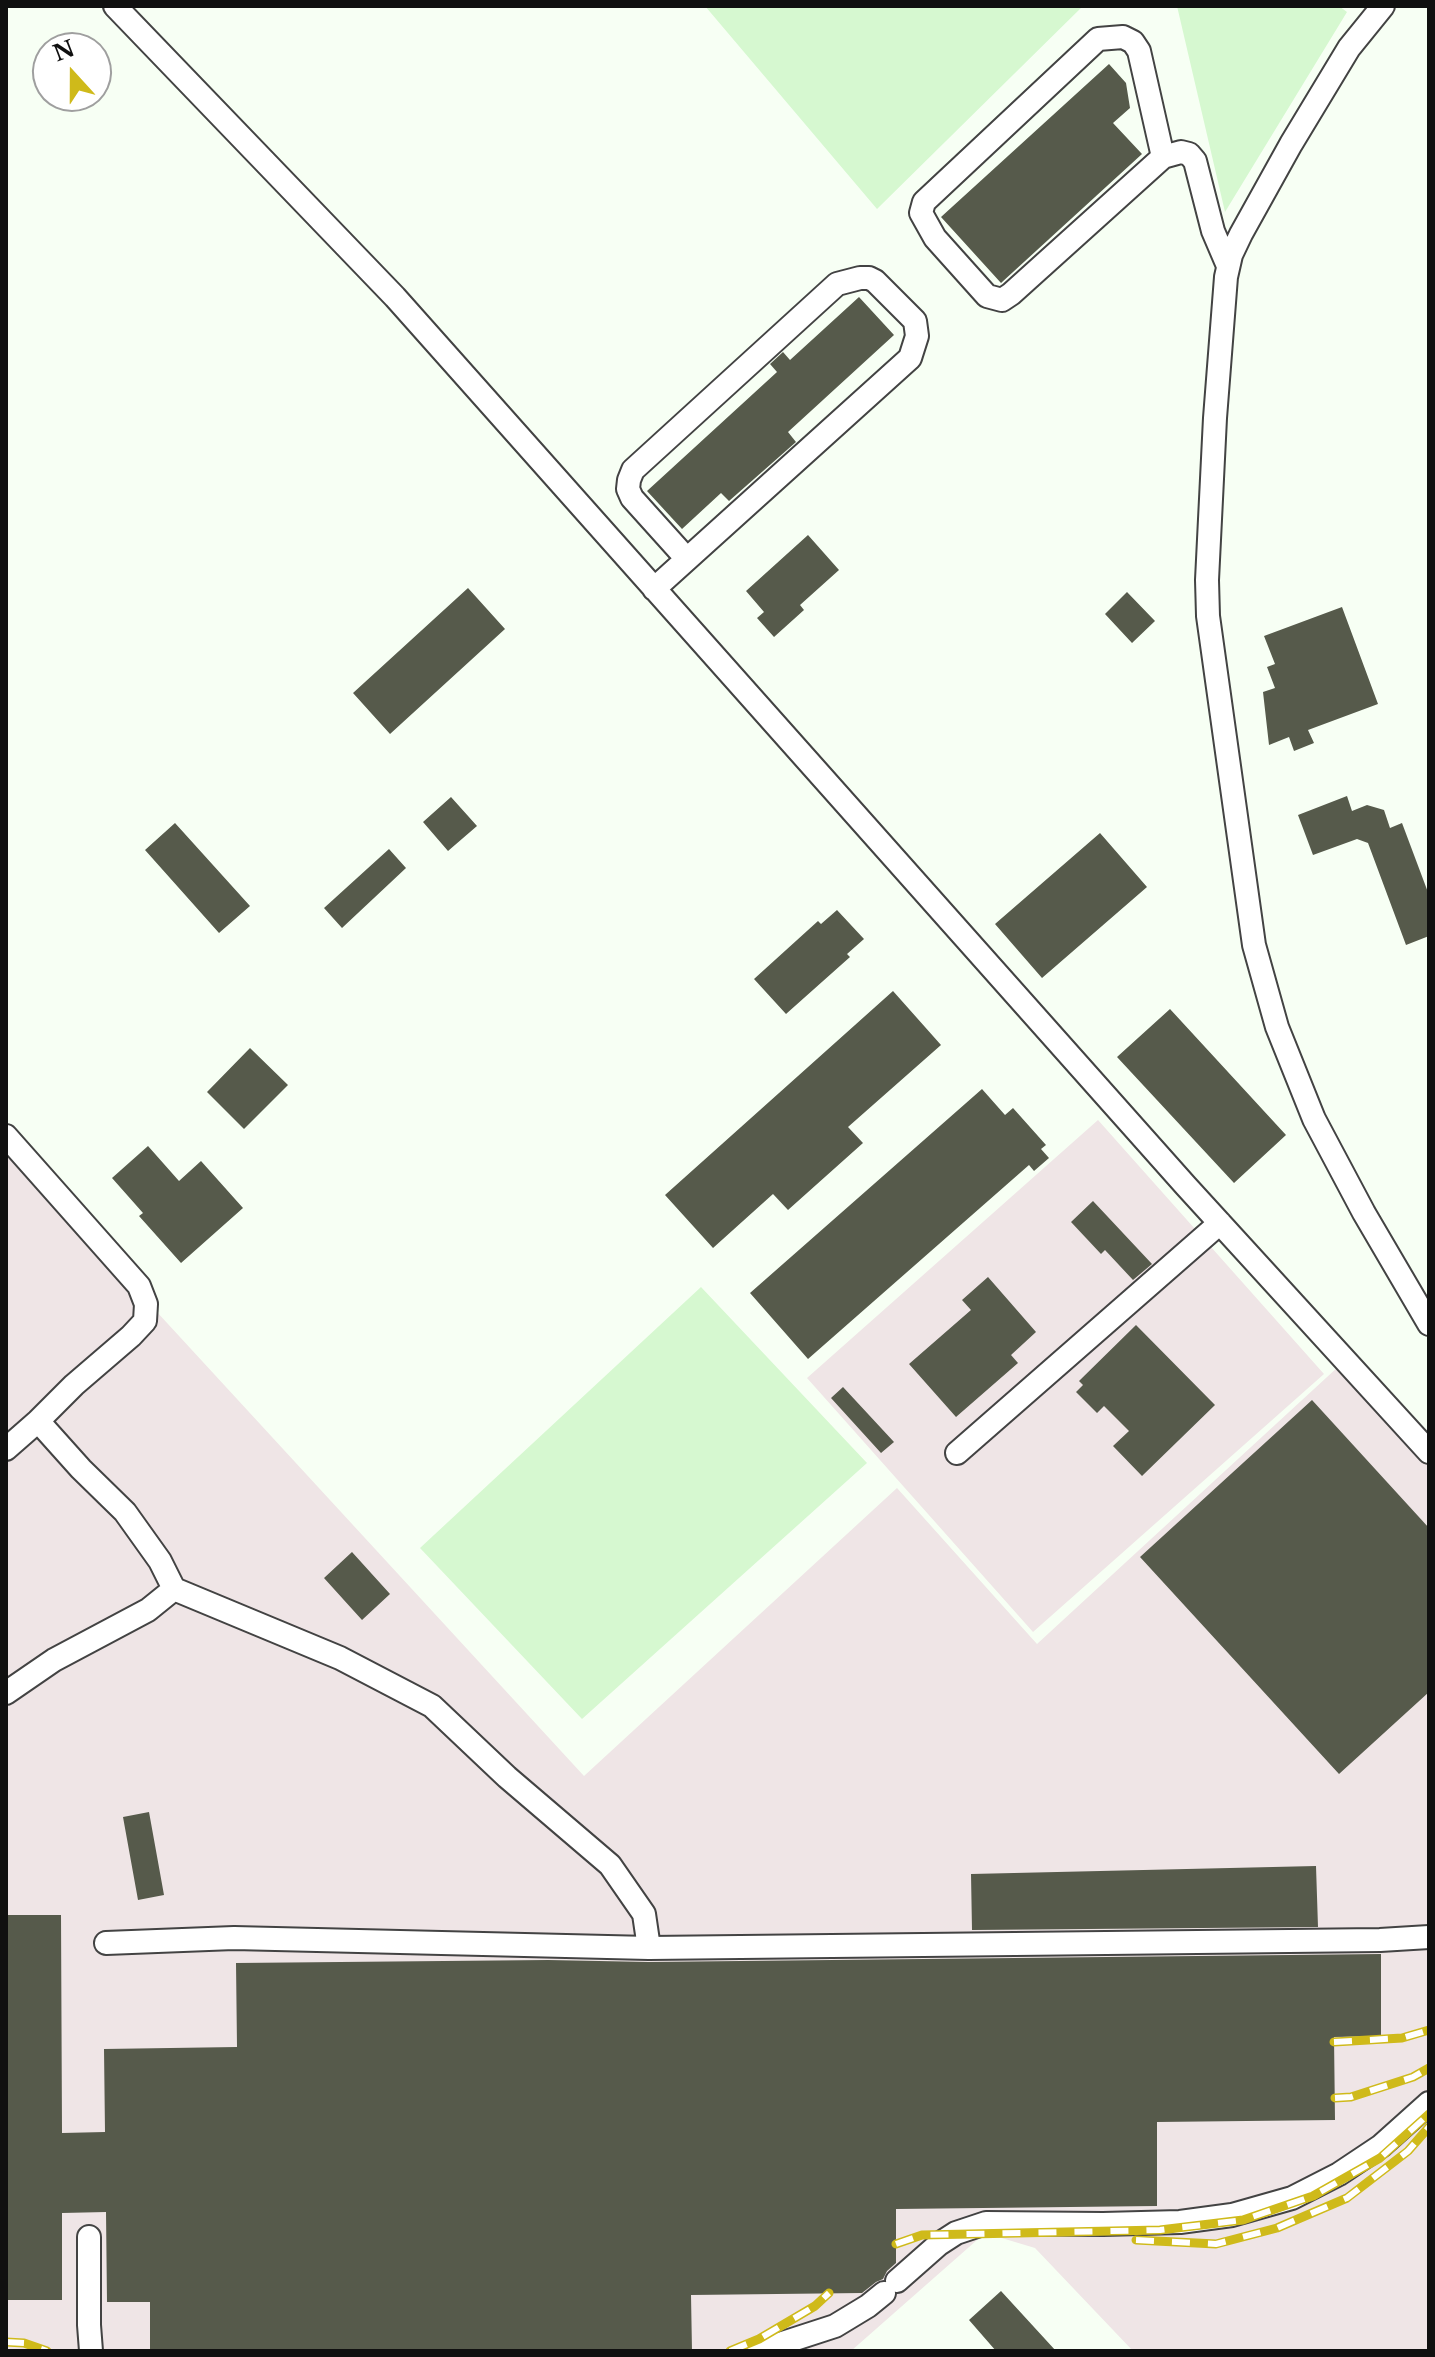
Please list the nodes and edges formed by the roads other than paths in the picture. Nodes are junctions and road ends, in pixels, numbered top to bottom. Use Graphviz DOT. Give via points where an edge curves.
graph roads {
  1 [pos="115,6"];
  2 [pos="1383,6"];
  3 [pos="1163,157"];
  4 [pos="1228,266"];
  5 [pos="686,558"];
  6 [pos="654,589"];
  7 [pos="6,1136"];
  8 [pos="1220,1223"];
  9 [pos="1429,1324"];
  10 [pos="38,1421"];
  11 [pos="6,1449"];
  12 [pos="1429,1452"];
  13 [pos="957,1453"];
  14 [pos="174,1589"];
  15 [pos="6,1693"];
  16 [pos="1429,1937"];
  17 [pos="106,1943"];
  18 [pos="649,1948"];
  19 [pos="1429,2103"];
  20 [pos="89,2237"];
  21 [pos="91,2351"];
  22 [pos="758,2351"];
  1 -- 6 [label="street" via="395,297"];
  2 -- 4 [label="street" via="1349,48 1291,144"];
  3 -- 3 [label="street" via="1139,51 1123,37 1098,39 924,202 921,213 935,238 987,296 1002,300"];
  3 -- 4 [label="street" via="1181,152 1195,161"];
  4 -- 9 [label="street" via="1207,592 1254,945 1277,1027 1314,1119"];
  5 -- 5 [label="street" via="910,358 915,321 875,281 860,278 837,284 633,470 628,489 632,498"];
  5 -- 6 [label="street"];
  6 -- 8 [label="street"];
  7 -- 10 [label="street" via="139,1286 146,1304 145,1321"];
  8 -- 12 [label="street"];
  8 -- 13 [label="street"];
  10 -- 11 [label="street"];
  10 -- 14 [label="street" via="125,1512"];
  14 -- 15 [label="street" via="148,1610 54,1660"];
  14 -- 18 [label="street" via="340,1658 432,1706 610,1865 644,1914"];
  16 -- 18 [label="street"];
  17 -- 18 [label="street" via="234,1938"];
  19 -- 22 [label="street" via="1381,2146 1339,2174 1292,2198 1232,2215 1180,2222 986,2223 956,2233 868,2306 835,2326"];
  20 -- 21 [label="street"];
}
